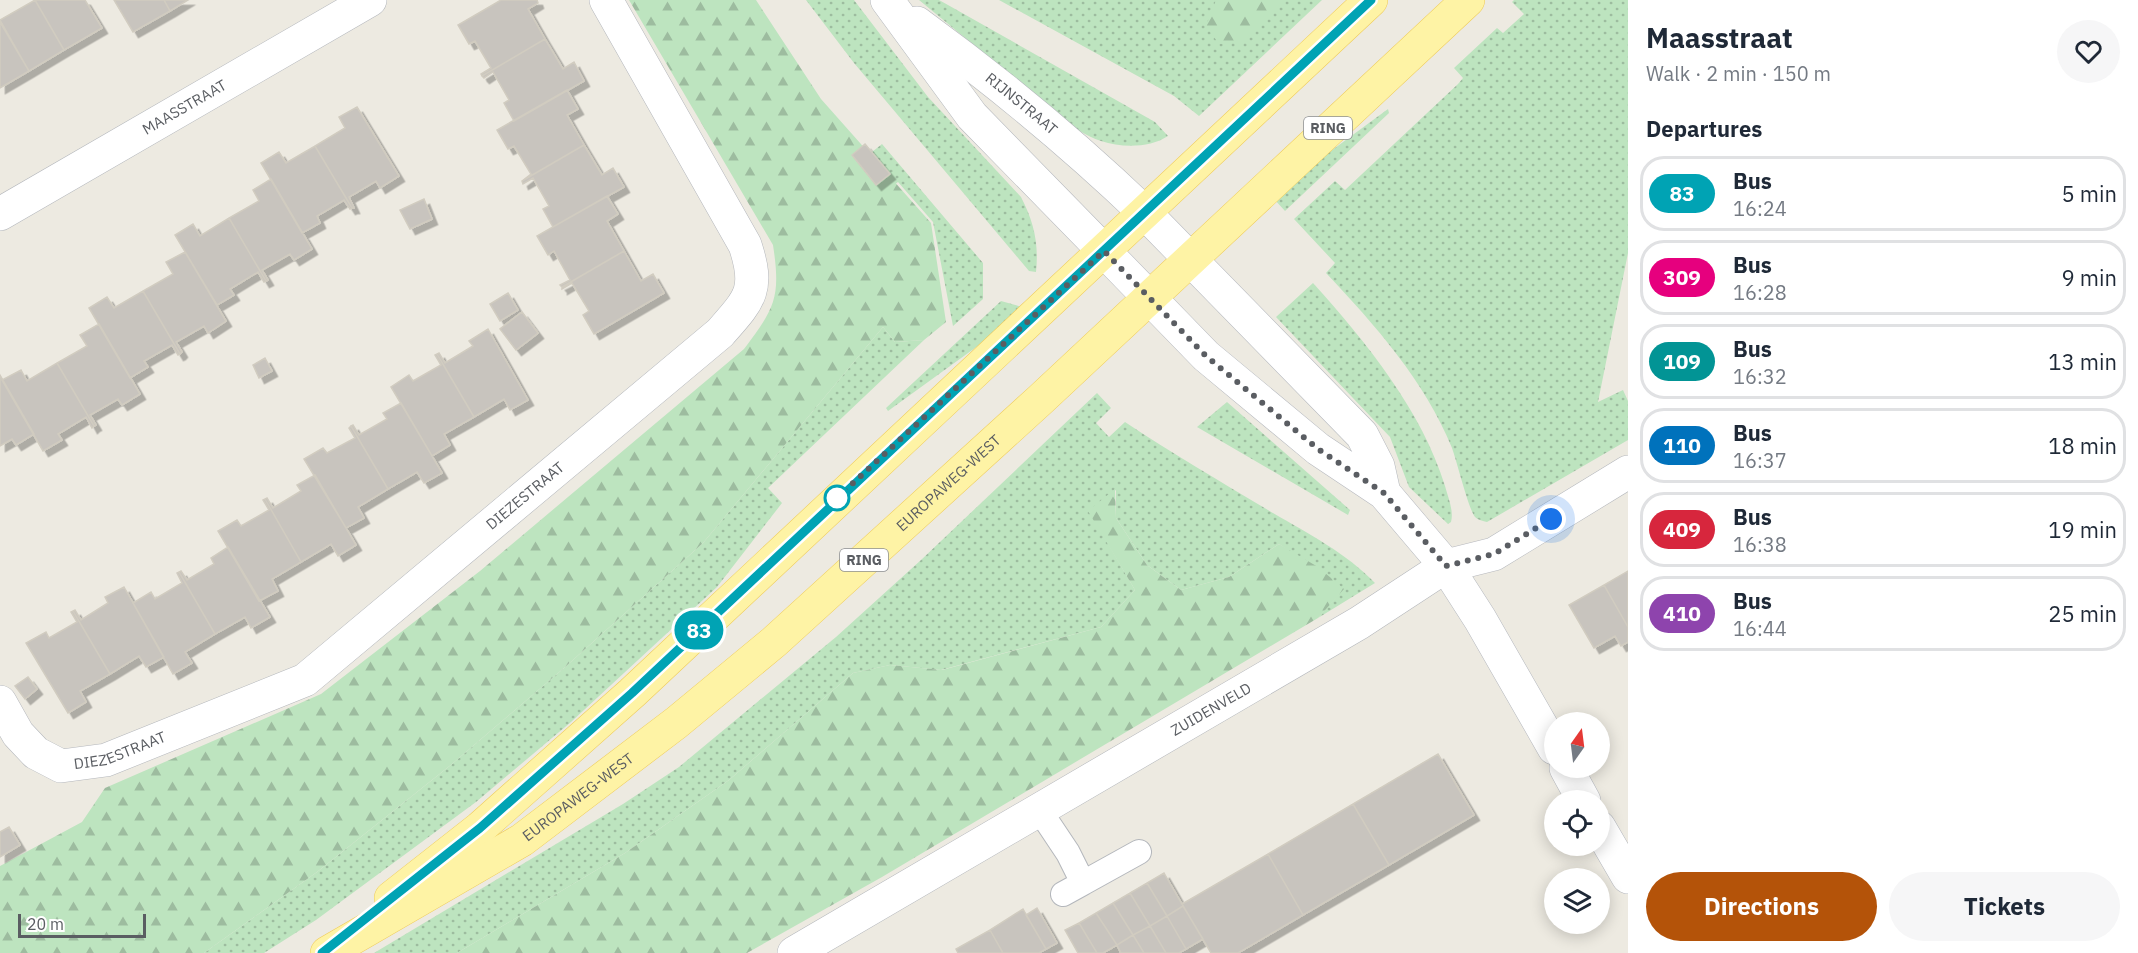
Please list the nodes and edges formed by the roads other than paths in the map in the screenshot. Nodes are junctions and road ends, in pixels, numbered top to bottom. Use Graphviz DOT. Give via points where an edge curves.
graph roads {
  1 [pos="370,0"];
  2 [pos="606,0"];
  3 [pos="1371,0"];
  4 [pos="1468,0"];
  5 [pos="889,2"];
  6 [pos="1145,213"];
  7 [pos="0,214"];
  8 [pos="1104,251"];
  9 [pos="1190,258"];
  10 [pos="1149,297"];
  11 [pos="1628,472"];
  12 [pos="1384,493"];
  13 [pos="1446,566"];
  14 [pos="0,702"];
  15 [pos="1544,731"];
  16 [pos="1040,811"];
  17 [pos="1610,845"];
  18 [pos="1139,852"];
  19 [pos="1628,877"];
  20 [pos="322,953"];
  21 [pos="327,953"];
  22 [pos="794,953"];
  1 -- 7 [label="street, MAASSTRAAT"];
  2 -- 14 [label="street, DIEZESTRAAT" via="745,245 754,271 748,301 720,333 305,680 106,760 61,765 36,753 18,734"];
  3 -- 6 [label="main road"];
  4 -- 9 [label="main road, EUROPAWEG-WEST / RING"];
  5 -- 6 [label="street, RIJNSTRAAT" via="996,81 1080,150"];
  5 -- 8 [label="street, RIJNSTRAAT" via="972,116"];
  6 -- 8 [label="main road"];
  6 -- 9 [label="street, RIJNSTRAAT"];
  8 -- 10 [label="street, RIJNSTRAAT"];
  8 -- 20 [label="main road" via="555,762 480,828"];
  9 -- 10 [label="main road, EUROPAWEG-WEST / RING"];
  9 -- 12 [label="street, RIJNSTRAAT" via="1362,435 1378,466"];
  10 -- 12 [label="street, RIJNSTRAAT" via="1217,366 1318,449"];
  10 -- 21 [label="main road, EUROPAWEG-WEST / RING" via="774,642 676,723 522,840"];
  11 -- 13 [label="street, ZUIDENVELD" via="1494,554"];
  12 -- 13 [label="street"];
  13 -- 15 [label="street"];
  13 -- 16 [label="street, ZUIDENVELD" via="1359,624"];
  16 -- 18 [label="lane" via="1068,854 1073,889"];
  16 -- 22 [label="street, ZUIDENVELD"];
  17 -- 19 [label="street"];
}
